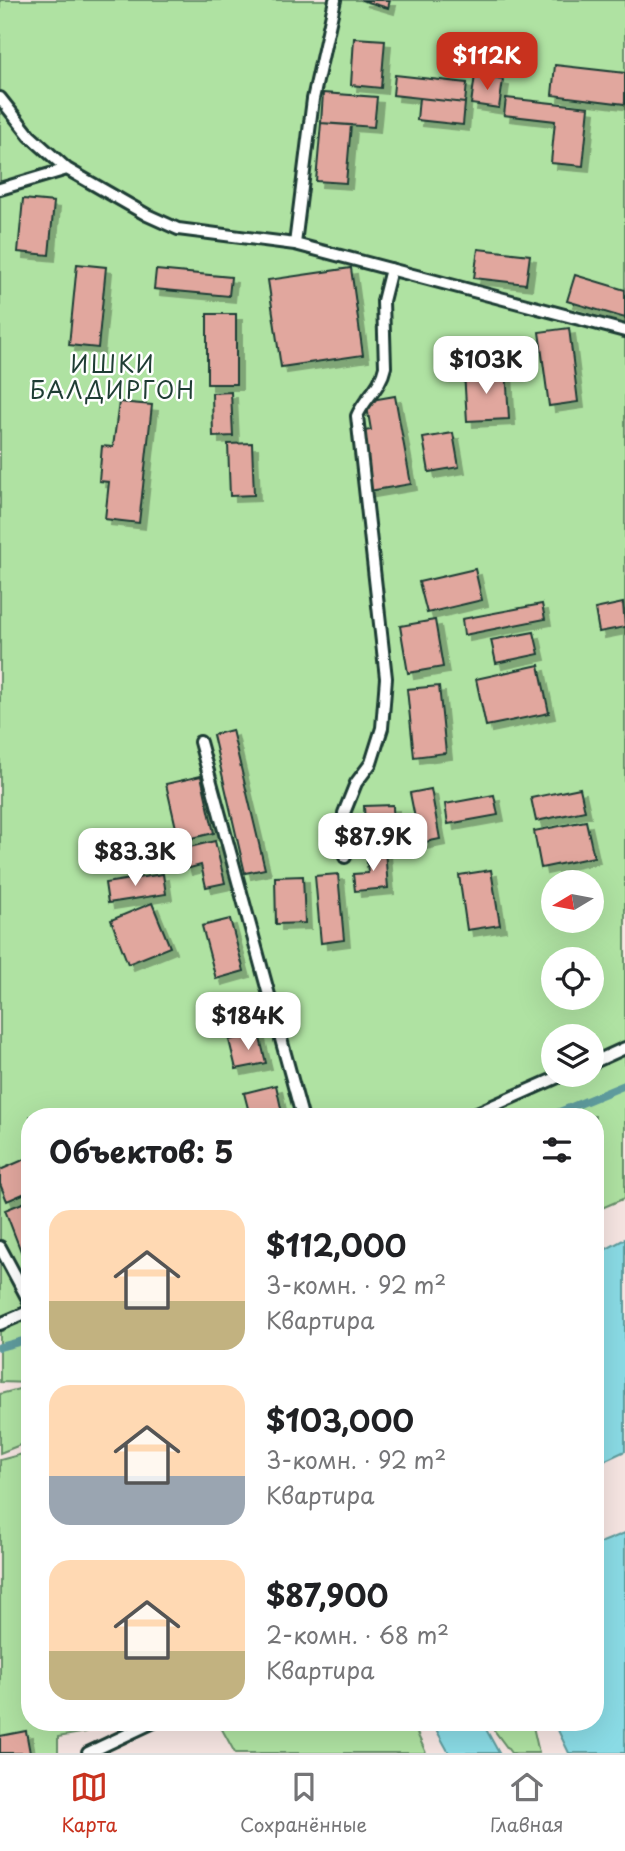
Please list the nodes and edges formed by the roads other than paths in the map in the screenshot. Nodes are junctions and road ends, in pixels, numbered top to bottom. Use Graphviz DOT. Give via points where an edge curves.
graph roads {
  1 [pos="335,0"];
  2 [pos="0,98"];
  3 [pos="67,169"];
  4 [pos="0,189"];
  5 [pos="295,244"];
  6 [pos="391,269"];
  7 [pos="625,331"];
  8 [pos="200,742"];
  9 [pos="345,857"];
  10 [pos="625,1048"];
  11 [pos="604,1058"];
  12 [pos="541,1085"];
  13 [pos="301,1108"];
  14 [pos="488,1108"];
  15 [pos="0,1247"];
  16 [pos="21,1286"];
  17 [pos="21,1315"];
  18 [pos="0,1324"];
  19 [pos="135,1731"];
  20 [pos="88,1753"];
  1 -- 5 [label="lane" via="313,99"];
  2 -- 3 [label="lane" via="30,136"];
  3 -- 4 [label="lane"];
  3 -- 5 [label="lane" via="178,229"];
  5 -- 6 [label="lane"];
  6 -- 7 [label="lane"];
  6 -- 9 [label="lane" via="383,301 383,377 357,416 386,678 382,728 371,763 356,783 344,813"];
  8 -- 13 [label="lane"];
  10 -- 11 [label="lane"];
  12 -- 14 [label="lane"];
  15 -- 16 [label="lane"];
  17 -- 18 [label="lane"];
  19 -- 20 [label="lane"];
}
